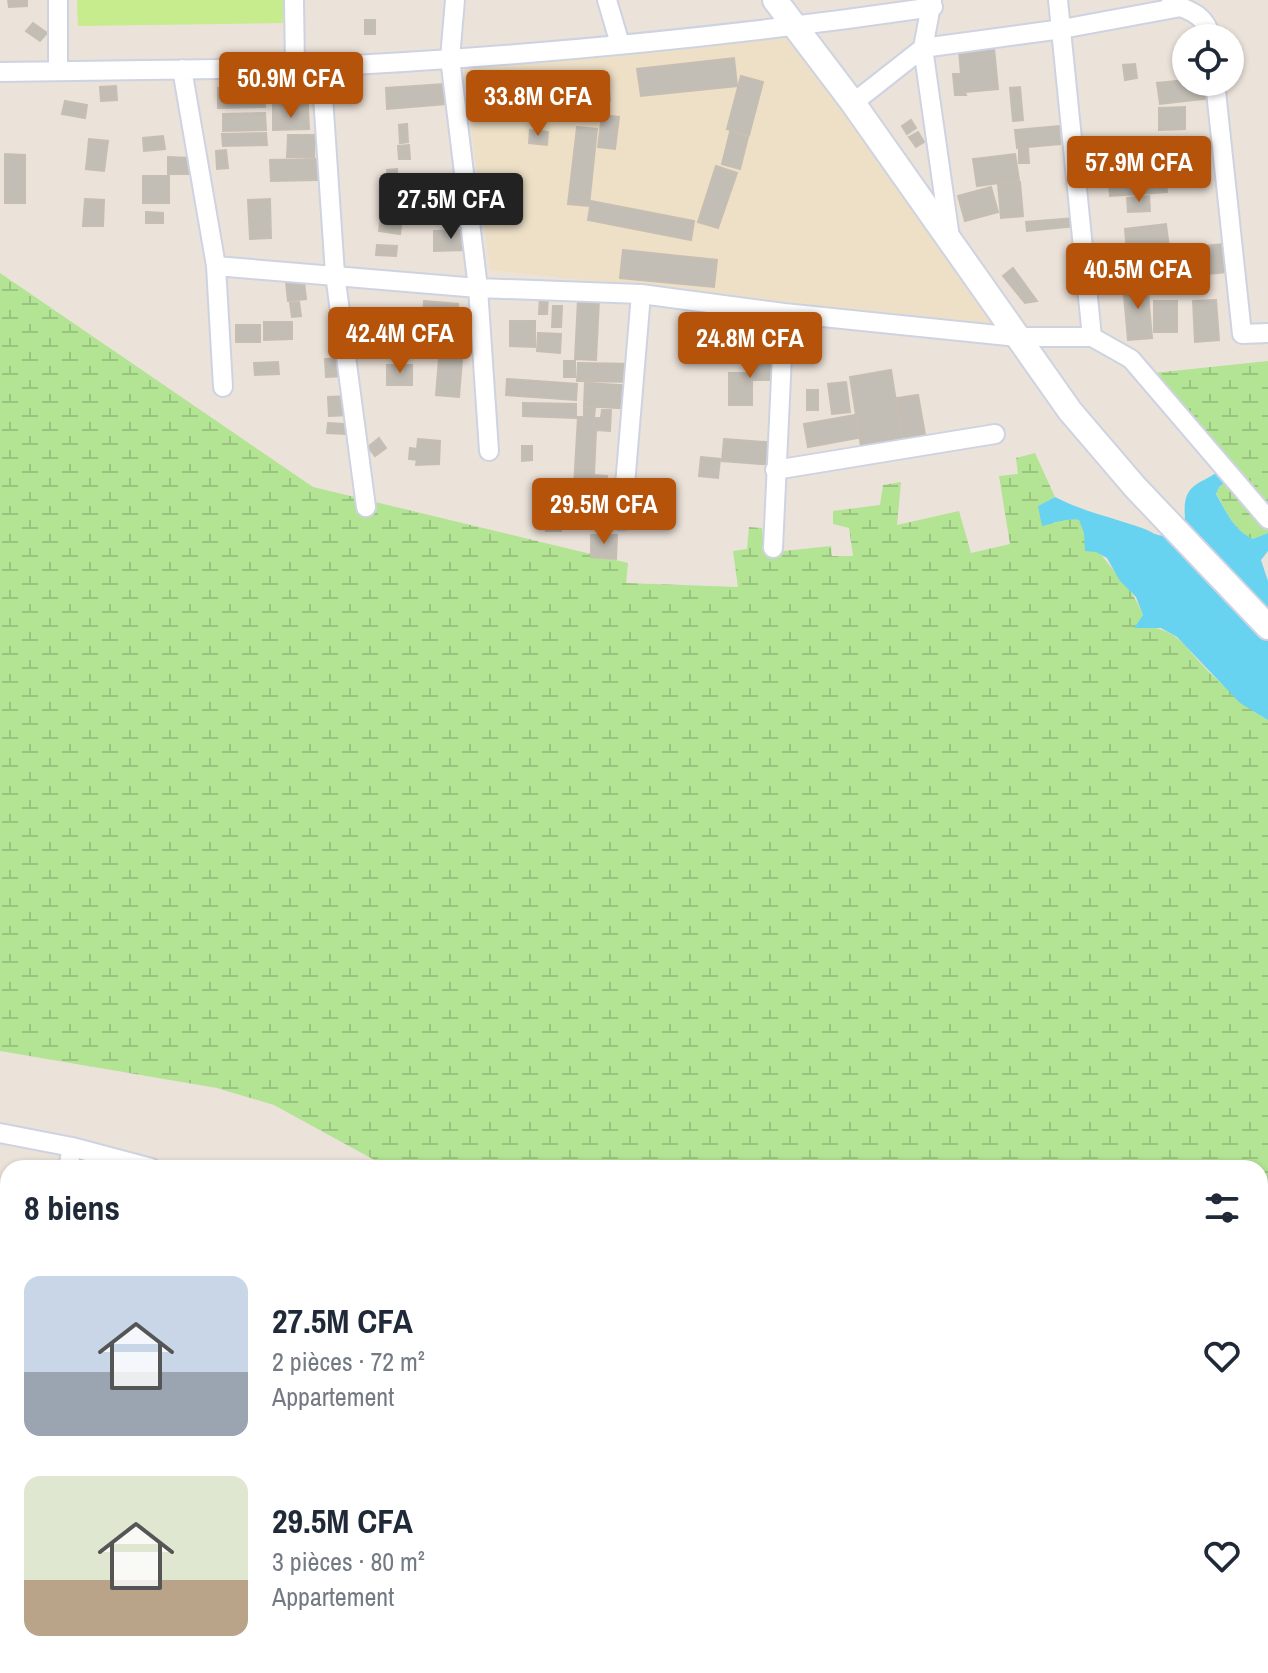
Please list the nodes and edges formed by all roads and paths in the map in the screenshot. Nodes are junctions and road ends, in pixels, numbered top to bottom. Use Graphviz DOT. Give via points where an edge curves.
graph roads {
  1 [pos="294,0"];
  2 [pos="455,0"];
  3 [pos="607,0"];
  4 [pos="775,0"];
  5 [pos="1058,0"];
  6 [pos="1161,0"];
  7 [pos="53,2"];
  8 [pos="932,4"];
  9 [pos="1181,7"];
  10 [pos="1200,7"];
  11 [pos="795,27"];
  12 [pos="1062,29"];
  13 [pos="620,44"];
  14 [pos="923,48"];
  15 [pos="450,58"];
  16 [pos="321,67"];
  17 [pos="295,68"];
  18 [pos="182,69"];
  19 [pos="58,71"];
  20 [pos="0,72"];
  21 [pos="1216,96"];
  22 [pos="853,103"];
  23 [pos="951,241"];
  24 [pos="216,266"];
  25 [pos="335,274"];
  26 [pos="478,288"];
  27 [pos="641,294"];
  28 [pos="784,313"];
  29 [pos="1268,333"];
  30 [pos="1018,337"];
  31 [pos="1092,337"];
  32 [pos="223,387"];
  33 [pos="995,434"];
  34 [pos="489,451"];
  35 [pos="775,470"];
  36 [pos="366,507"];
  37 [pos="1268,519"];
  38 [pos="622,521"];
  39 [pos="773,548"];
  40 [pos="1268,627"];
  41 [pos="0,1133"];
  42 [pos="72,1147"];
  43 [pos="70,1160"];
  44 [pos="121,1160"];
  1 -- 17 [label="street"];
  2 -- 15 [label="street"];
  3 -- 13 [label="street"];
  4 -- 11 [label="main road"];
  5 -- 12 [label="street"];
  6 -- 9 [label="street"];
  7 -- 19 [label="street"];
  8 -- 11 [label="street"];
  8 -- 14 [label="street"];
  9 -- 10 [label="street"];
  9 -- 12 [label="street"];
  11 -- 13 [label="street"];
  11 -- 22 [label="main road"];
  12 -- 14 [label="street"];
  12 -- 31 [label="street"];
  13 -- 15 [label="street"];
  14 -- 22 [label="street"];
  14 -- 23 [label="street"];
  15 -- 16 [label="street"];
  15 -- 26 [label="street"];
  16 -- 17 [label="street"];
  16 -- 25 [label="street"];
  17 -- 18 [label="street"];
  18 -- 19 [label="street"];
  18 -- 24 [label="street"];
  19 -- 20 [label="street"];
  21 -- 29 [label="street" via="1242,334"];
  22 -- 23 [label="main road"];
  23 -- 30 [label="main road"];
  24 -- 25 [label="street"];
  24 -- 32 [label="street"];
  25 -- 26 [label="street"];
  25 -- 36 [label="street"];
  26 -- 27 [label="street"];
  26 -- 34 [label="street"];
  27 -- 28 [label="street"];
  27 -- 38 [label="street"];
  28 -- 30 [label="street"];
  28 -- 35 [label="street"];
  30 -- 31 [label="street"];
  30 -- 40 [label="main road" via="1070,411"];
  31 -- 37 [label="street" via="1131,359"];
  33 -- 35 [label="street"];
  35 -- 39 [label="street"];
  41 -- 42 [label="street"];
  42 -- 43 [label="street"];
  42 -- 44 [label="street"];
}
